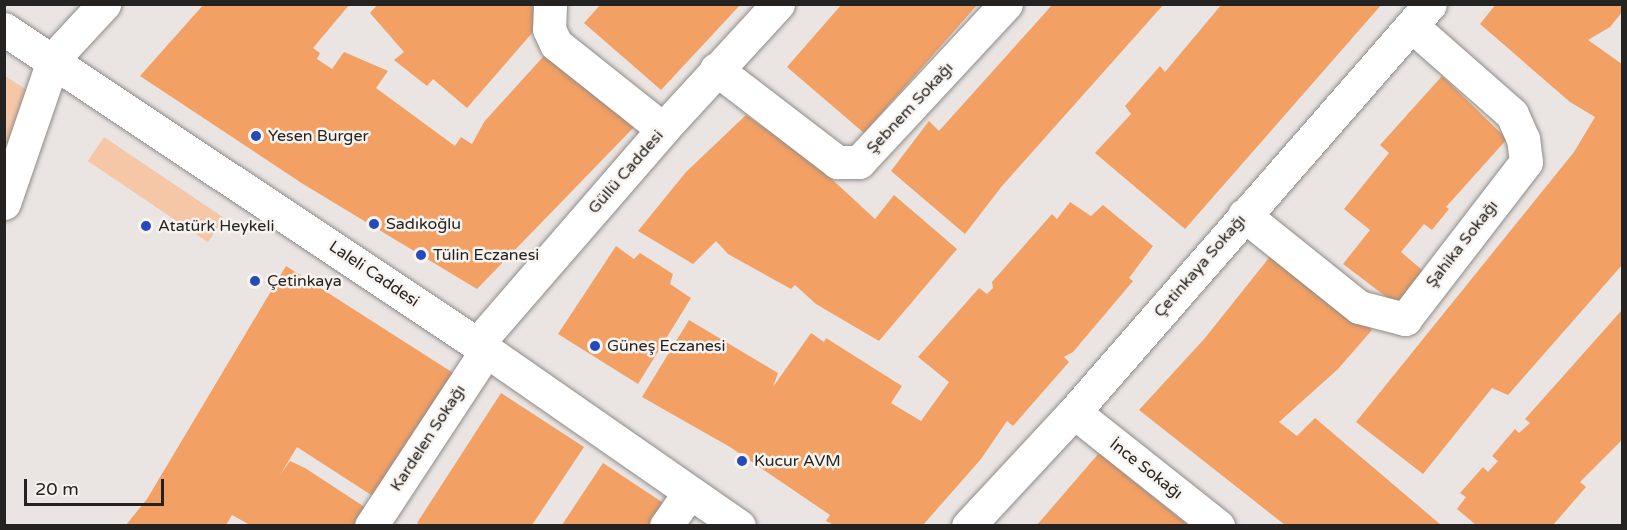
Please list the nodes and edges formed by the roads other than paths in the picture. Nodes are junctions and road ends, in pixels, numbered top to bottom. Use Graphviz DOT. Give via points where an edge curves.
graph roads {
  1 [pos="104,4"];
  2 [pos="550,4"];
  3 [pos="778,4"];
  4 [pos="1005,4"];
  5 [pos="1421,15"];
  6 [pos="4,29"];
  7 [pos="54,58"];
  8 [pos="716,69"];
  9 [pos="663,129"];
  10 [pos="4,203"];
  11 [pos="1244,215"];
  12 [pos="482,347"];
  13 [pos="1074,412"];
  14 [pos="689,493"];
  15 [pos="371,525"];
  16 [pos="666,525"];
  17 [pos="739,525"];
  18 [pos="968,525"];
  19 [pos="1218,525"];
  1 -- 7 [label="street"];
  2 -- 9 [label="street" via="549,29 556,44"];
  3 -- 8 [label="street, Güllü Caddesi"];
  4 -- 8 [label="street, Şebnem Sokağı" via="860,162 837,162"];
  5 -- 11 [label="street, Çetinkaya Sokağı"];
  5 -- 11 [label="street, Şahika Sokağı" via="1512,114 1523,139 1526,162 1405,318 1359,307"];
  6 -- 7 [label="street, Laleli Caddesi"];
  7 -- 10 [label="street"];
  7 -- 12 [label="street, Laleli Caddesi"];
  8 -- 9 [label="street, Güllü Caddesi"];
  9 -- 12 [label="street, Güllü Caddesi"];
  11 -- 13 [label="street, Çetinkaya Sokağı"];
  12 -- 14 [label="street, Laleli Caddesi"];
  12 -- 15 [label="street, Kardelen Sokağı"];
  13 -- 18 [label="street, Çetinkaya Sokağı"];
  13 -- 19 [label="street, İnce Sokağı"];
  14 -- 16 [label="street"];
  14 -- 17 [label="street, Laleli Caddesi"];
}
